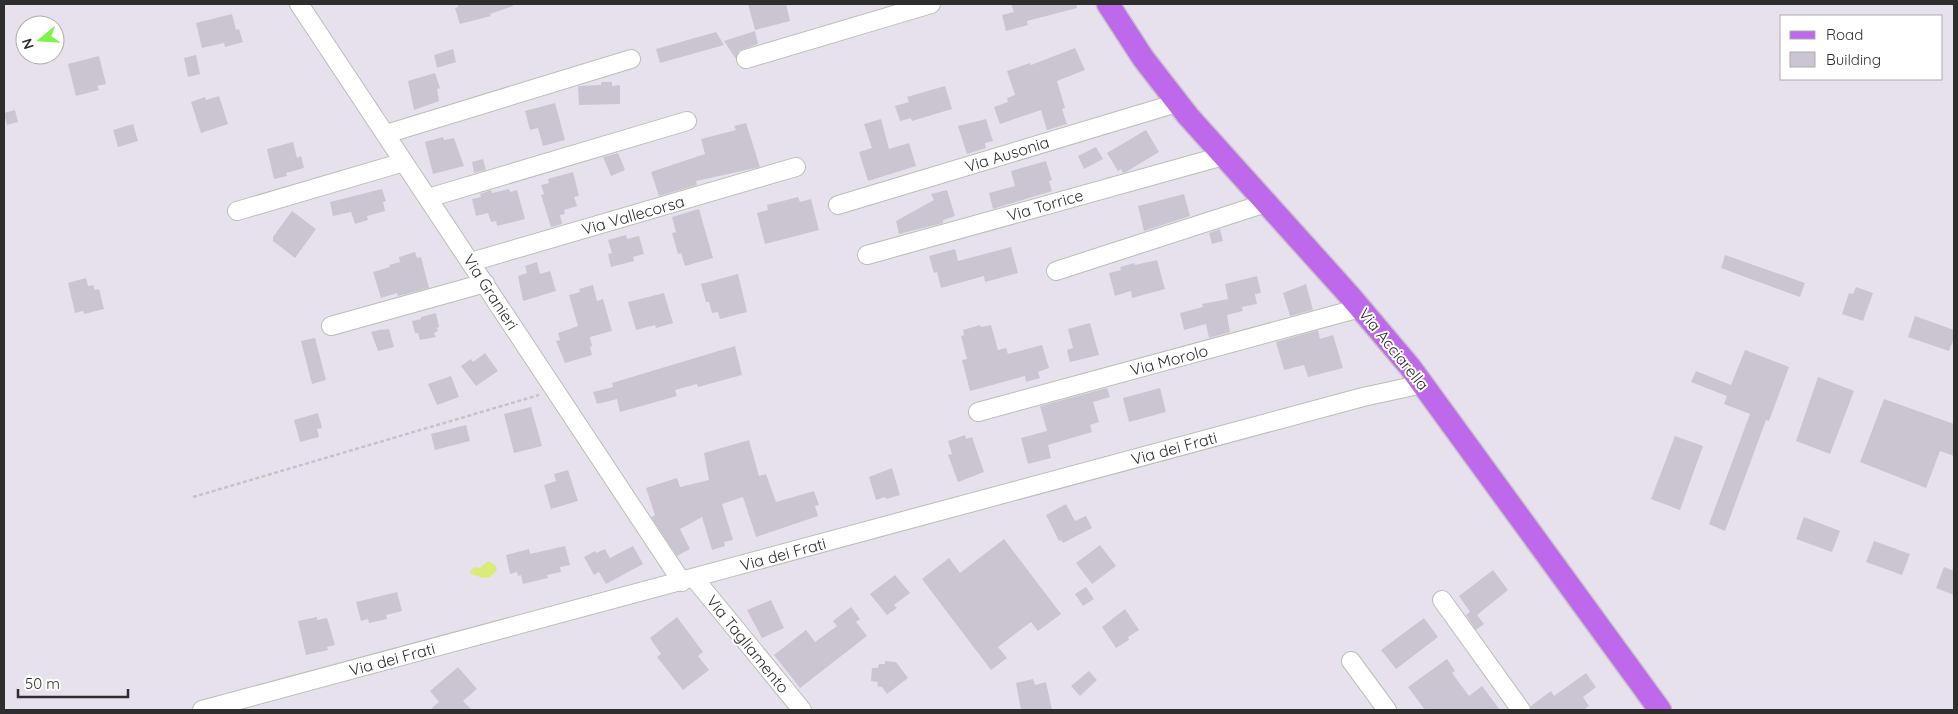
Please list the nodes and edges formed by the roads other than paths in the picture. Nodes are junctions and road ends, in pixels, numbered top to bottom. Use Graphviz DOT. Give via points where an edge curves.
graph roads {
  1 [pos="298,4"];
  2 [pos="931,4"];
  3 [pos="1108,4"];
  4 [pos="631,59"];
  5 [pos="746,59"];
  6 [pos="1177,103"];
  7 [pos="687,121"];
  8 [pos="386,134"];
  9 [pos="1223,156"];
  10 [pos="404,162"];
  11 [pos="796,167"];
  12 [pos="428,198"];
  13 [pos="838,204"];
  14 [pos="1266,204"];
  15 [pos="238,211"];
  16 [pos="867,255"];
  17 [pos="471,262"];
  18 [pos="1056,271"];
  19 [pos="485,283"];
  20 [pos="1360,308"];
  21 [pos="331,326"];
  22 [pos="1417,376"];
  23 [pos="978,412"];
  24 [pos="688,580"];
  25 [pos="1442,600"];
  26 [pos="1352,661"];
  27 [pos="202,710"];
  28 [pos="802,710"];
  29 [pos="1387,710"];
  30 [pos="1521,710"];
  31 [pos="1660,710"];
  1 -- 8 [label="street, Via Granieri"];
  2 -- 5 [label="street"];
  3 -- 6 [label="main road, Via Acciarella"];
  4 -- 8 [label="street"];
  6 -- 9 [label="main road, Via Acciarella"];
  6 -- 13 [label="street, Via Ausonia"];
  7 -- 12 [label="street"];
  8 -- 10 [label="street, Via Granieri"];
  9 -- 14 [label="main road, Via Acciarella"];
  9 -- 16 [label="street, Via Torrice"];
  10 -- 12 [label="street, Via Granieri"];
  10 -- 15 [label="street"];
  11 -- 17 [label="street, Via Vallecorsa"];
  12 -- 17 [label="street, Via Granieri"];
  14 -- 18 [label="street"];
  14 -- 20 [label="main road, Via Acciarella"];
  17 -- 19 [label="street, Via Granieri"];
  19 -- 21 [label="street"];
  19 -- 24 [label="street, Via Granieri" via="555,390"];
  20 -- 22 [label="main road, Via Acciarella"];
  20 -- 23 [label="street, Via Morolo"];
  22 -- 24 [label="street, Via dei Frati" via="1391,382 1363,396"];
  22 -- 31 [label="main road, Via Acciarella"];
  24 -- 27 [label="street, Via dei Frati"];
  24 -- 28 [label="street, Via Tagliamento"];
  25 -- 30 [label="street"];
  26 -- 29 [label="street"];
}
